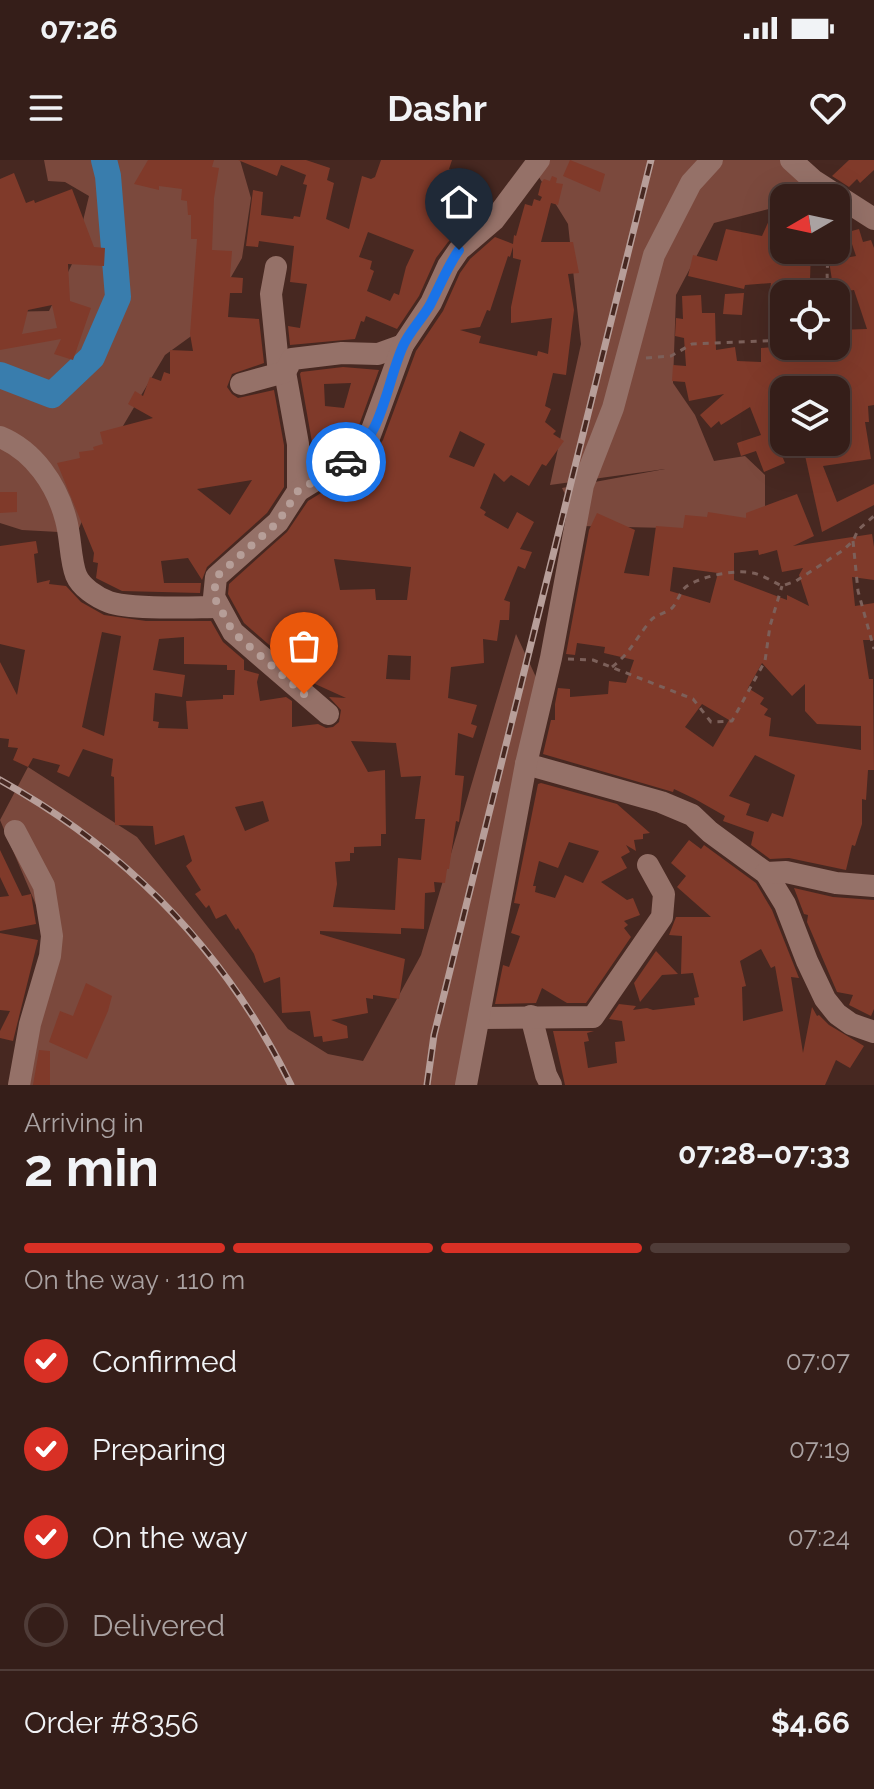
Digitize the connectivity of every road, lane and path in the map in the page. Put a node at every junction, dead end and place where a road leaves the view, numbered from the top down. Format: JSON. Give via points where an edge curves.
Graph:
{"nodes":[{"id":1,"x":539,"y":160,"type":"edge"},
{"id":2,"x":712,"y":160,"type":"edge"},
{"id":3,"x":791,"y":160,"type":"edge"},
{"id":4,"x":874,"y":219,"type":"edge"},
{"id":5,"x":276,"y":267,"type":"dead end"},
{"id":6,"x":770,"y":341,"type":"edge"},
{"id":7,"x":403,"y":345,"type":"junction"},
{"id":8,"x":625,"y":368,"type":"junction"},
{"id":9,"x":282,"y":373,"type":"junction"},
{"id":10,"x":241,"y":384,"type":"dead end"},
{"id":11,"x":0,"y":437,"type":"edge"},
{"id":12,"x":298,"y":491,"type":"junction"},
{"id":13,"x":874,"y":516,"type":"edge"},
{"id":14,"x":853,"y":541,"type":"junction"},
{"id":15,"x":782,"y":586,"type":"junction"},
{"id":16,"x":219,"y":607,"type":"junction"},
{"id":17,"x":874,"y":649,"type":"edge"},
{"id":18,"x":551,"y":658,"type":"junction"},
{"id":19,"x":612,"y":667,"type":"junction"},
{"id":20,"x":328,"y":714,"type":"dead end"},
{"id":21,"x":526,"y":764,"type":"junction"},
{"id":22,"x":15,"y":831,"type":"dead end"},
{"id":23,"x":648,"y":865,"type":"dead end"},
{"id":24,"x":766,"y":873,"type":"junction"},
{"id":25,"x":874,"y":886,"type":"edge"},
{"id":26,"x":531,"y":1016,"type":"junction"},
{"id":27,"x":479,"y":1018,"type":"junction"},
{"id":28,"x":874,"y":1032,"type":"edge"},
{"id":29,"x":19,"y":1085,"type":"edge"},
{"id":30,"x":466,"y":1085,"type":"edge"},
{"id":31,"x":551,"y":1085,"type":"edge"}],
"edges":[{"from":1,"to":7,"type":"street","via":[[494,220],[459,250]]},
{"from":2,"to":8,"type":"street","via":[[691,183],[654,255]]},
{"from":3,"to":4,"type":"street"},
{"from":5,"to":9,"type":"street","via":[[271,294]]},
{"from":6,"to":8,"type":"path","via":[[692,344],[671,356]]},
{"from":7,"to":9,"type":"street","via":[[378,354],[292,359]]},
{"from":7,"to":12,"type":"street","via":[[370,435],[353,457]]},
{"from":8,"to":18,"type":"street","via":[[583,485]]},
{"from":9,"to":10,"type":"street"},
{"from":9,"to":12,"type":"street","via":[[298,444]]},
{"from":11,"to":16,"type":"street","via":[[36,461],[56,492],[76,576],[88,591],[111,603]]},
{"from":12,"to":16,"type":"street","via":[[278,522],[216,577]]},
{"from":13,"to":14,"type":"path"},
{"from":14,"to":15,"type":"path"},
{"from":14,"to":17,"type":"path","via":[[858,591]]},
{"from":15,"to":19,"type":"path","via":[[753,572],[688,585]]},
{"from":15,"to":19,"type":"path","via":[[765,661],[732,721],[711,722],[693,699]]},
{"from":16,"to":20,"type":"street","via":[[233,632]]},
{"from":18,"to":19,"type":"path","via":[[593,660]]},
{"from":18,"to":21,"type":"street"},
{"from":21,"to":24,"type":"street","via":[[682,809]]},
{"from":21,"to":27,"type":"street"},
{"from":22,"to":29,"type":"street","via":[[44,886],[52,936]]},
{"from":23,"to":26,"type":"street","via":[[664,894],[662,917],[598,1012],[589,1018]]},
{"from":24,"to":25,"type":"street"},
{"from":24,"to":28,"type":"street","via":[[785,904],[825,999],[851,1024]]},
{"from":26,"to":27,"type":"street"},
{"from":26,"to":31,"type":"street"},
{"from":27,"to":30,"type":"street"}]}
